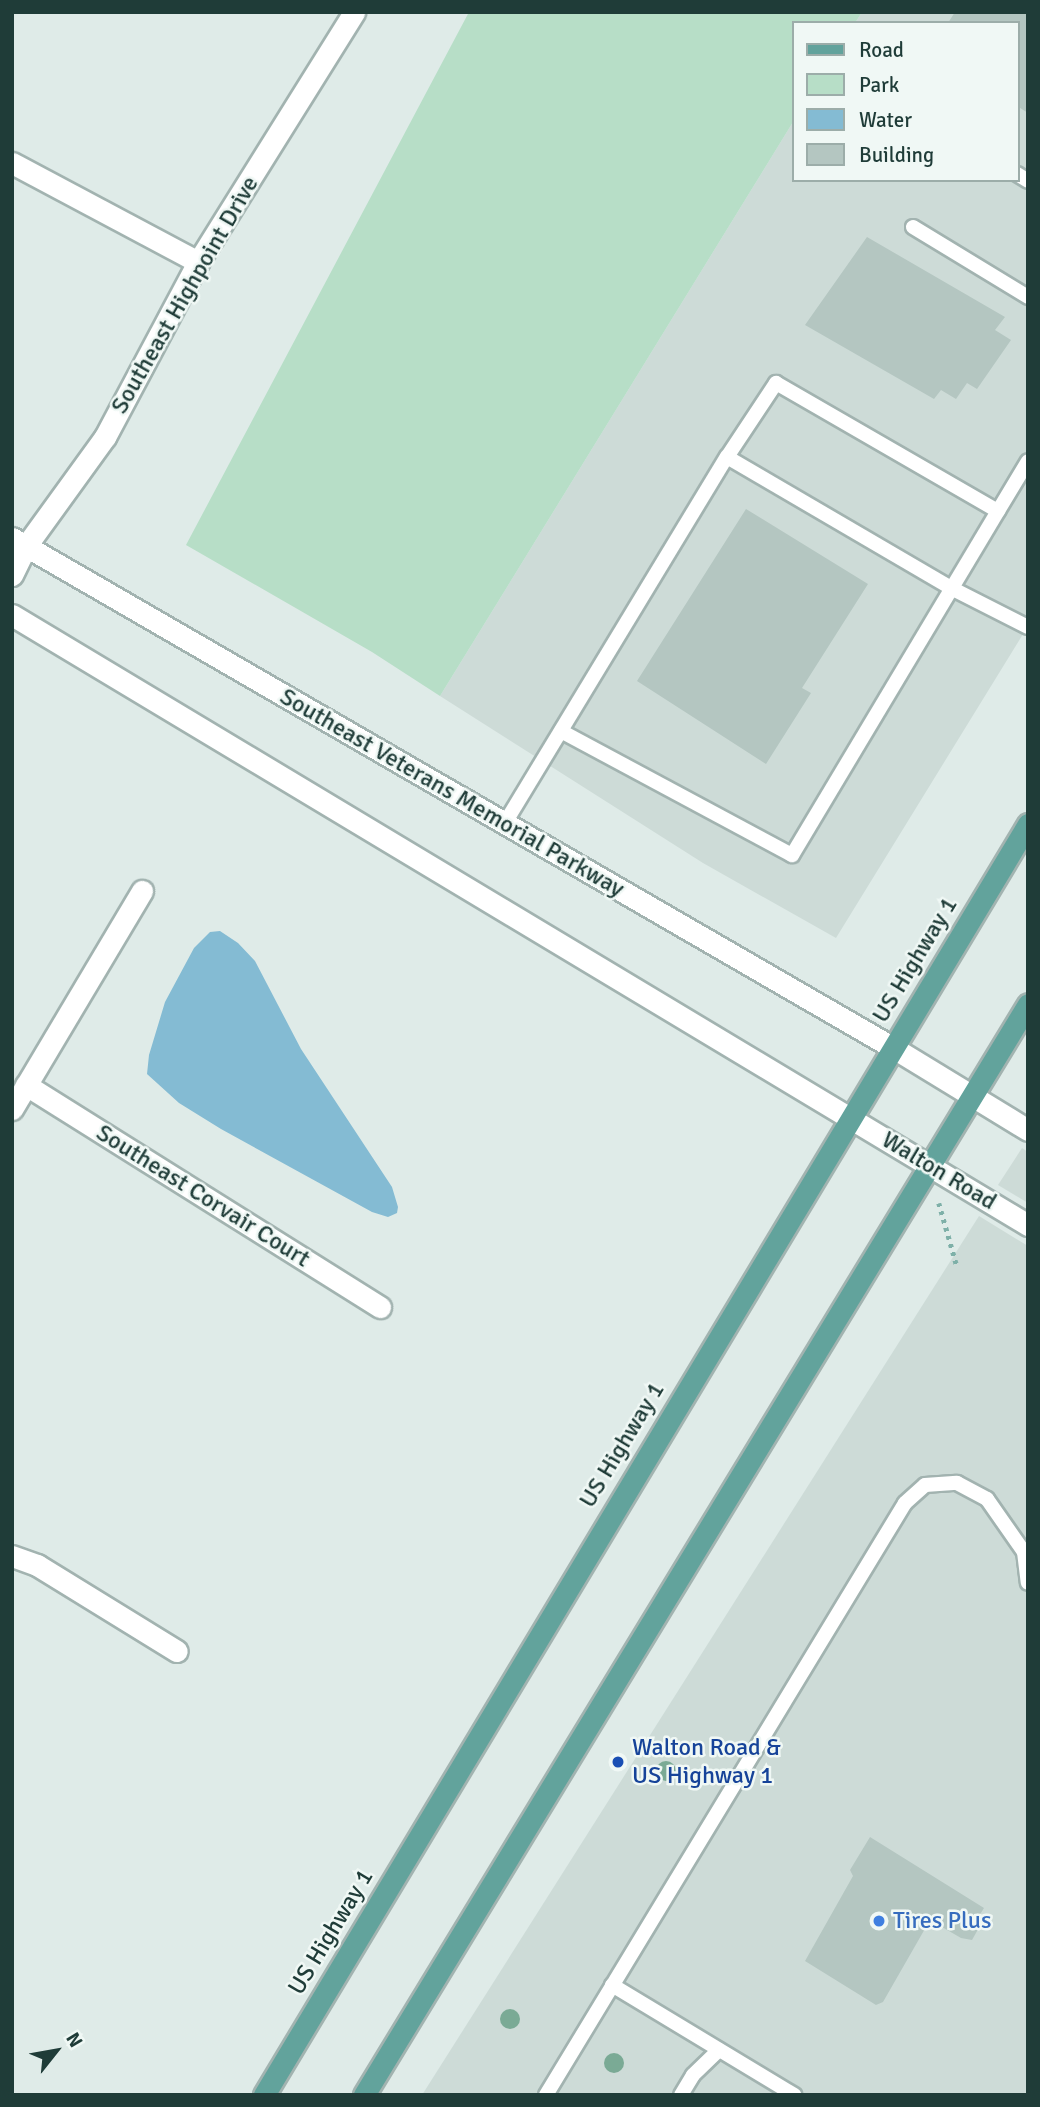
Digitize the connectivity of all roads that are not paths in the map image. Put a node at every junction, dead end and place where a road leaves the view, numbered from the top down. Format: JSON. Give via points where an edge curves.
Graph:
{"nodes":[{"id":1,"x":354,"y":12,"type":"edge"},
{"id":2,"x":12,"y":163,"type":"edge"},
{"id":3,"x":913,"y":227,"type":"dead end"},
{"id":4,"x":198,"y":262,"type":"junction"},
{"id":5,"x":1028,"y":297,"type":"edge"},
{"id":6,"x":727,"y":457,"type":"junction"},
{"id":7,"x":1028,"y":461,"type":"edge"},
{"id":8,"x":998,"y":511,"type":"junction"},
{"id":9,"x":19,"y":542,"type":"edge"},
{"id":10,"x":12,"y":575,"type":"edge"},
{"id":11,"x":953,"y":589,"type":"junction"},
{"id":12,"x":12,"y":615,"type":"edge"},
{"id":13,"x":1028,"y":627,"type":"edge"},
{"id":14,"x":561,"y":731,"type":"junction"},
{"id":15,"x":505,"y":823,"type":"junction"},
{"id":16,"x":1028,"y":824,"type":"edge"},
{"id":17,"x":142,"y":891,"type":"dead end"},
{"id":18,"x":1028,"y":1004,"type":"edge"},
{"id":19,"x":892,"y":1047,"type":"junction"},
{"id":20,"x":26,"y":1086,"type":"junction"},
{"id":21,"x":972,"y":1096,"type":"junction"},
{"id":22,"x":12,"y":1109,"type":"edge"},
{"id":23,"x":849,"y":1118,"type":"junction"},
{"id":24,"x":1028,"y":1130,"type":"edge"},
{"id":25,"x":930,"y":1164,"type":"junction"},
{"id":26,"x":1028,"y":1225,"type":"edge"},
{"id":27,"x":380,"y":1307,"type":"dead end"},
{"id":28,"x":12,"y":1556,"type":"edge"},
{"id":29,"x":1027,"y":1575,"type":"edge"},
{"id":30,"x":177,"y":1651,"type":"dead end"},
{"id":31,"x":612,"y":1985,"type":"junction"},
{"id":32,"x":719,"y":2050,"type":"junction"},
{"id":33,"x":264,"y":2095,"type":"edge"},
{"id":34,"x":363,"y":2095,"type":"edge"},
{"id":35,"x":546,"y":2095,"type":"edge"},
{"id":36,"x":681,"y":2095,"type":"edge"},
{"id":37,"x":794,"y":2095,"type":"edge"}],
"edges":[{"from":1,"to":4,"type":"main road","name":"Southeast Highpoint Drive"},
{"from":2,"to":4,"type":"main road"},
{"from":3,"to":5,"type":"lane"},
{"from":4,"to":9,"type":"main road","name":"Southeast Highpoint Drive","via":[[105,437]]},
{"from":6,"to":8,"type":"lane","via":[[776,383]]},
{"from":6,"to":11,"type":"lane"},
{"from":6,"to":14,"type":"lane"},
{"from":7,"to":8,"type":"lane"},
{"from":8,"to":11,"type":"lane"},
{"from":9,"to":10,"type":"main road","name":"Southeast Highpoint Drive"},
{"from":9,"to":15,"type":"main road","name":"Southeast Veterans Memorial Parkway"},
{"from":11,"to":13,"type":"lane"},
{"from":11,"to":14,"type":"lane","via":[[792,855]]},
{"from":12,"to":23,"type":"main road"},
{"from":14,"to":15,"type":"lane"},
{"from":15,"to":19,"type":"main road","name":"Southeast Veterans Memorial Parkway"},
{"from":16,"to":19,"type":"main road","name":"US Highway 1"},
{"from":17,"to":20,"type":"main road"},
{"from":18,"to":21,"type":"main road"},
{"from":19,"to":21,"type":"main road"},
{"from":19,"to":23,"type":"main road","name":"US Highway 1"},
{"from":20,"to":22,"type":"main road"},
{"from":20,"to":27,"type":"main road","name":"Southeast Corvair Court"},
{"from":21,"to":24,"type":"main road"},
{"from":21,"to":25,"type":"main road"},
{"from":23,"to":25,"type":"main road","name":"Walton Road"},
{"from":23,"to":33,"type":"main road","name":"US Highway 1"},
{"from":25,"to":26,"type":"main road","name":"Walton Road"},
{"from":25,"to":34,"type":"main road"},
{"from":28,"to":30,"type":"main road","via":[[37,1565]]},
{"from":29,"to":31,"type":"lane","via":[[1024,1552],[987,1499],[957,1483],[925,1485],[905,1503]]},
{"from":31,"to":32,"type":"lane"},
{"from":31,"to":35,"type":"lane"},
{"from":32,"to":36,"type":"lane","via":[[693,2075]]},
{"from":32,"to":37,"type":"lane"}]}
